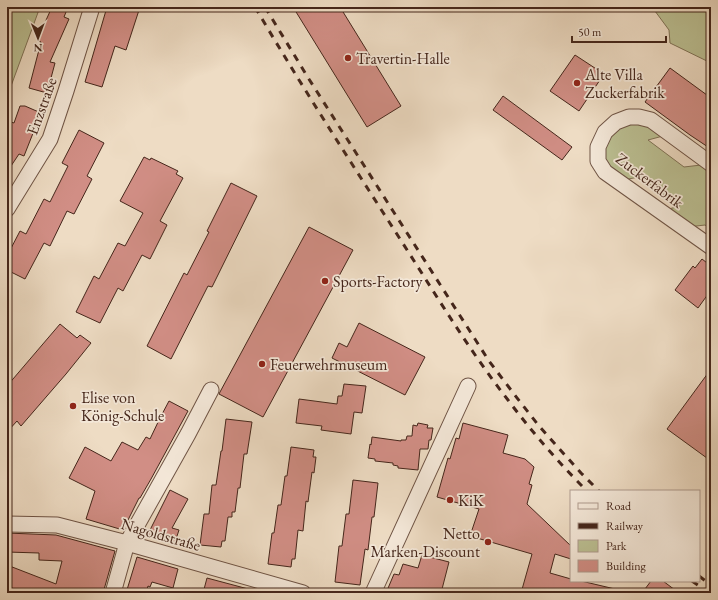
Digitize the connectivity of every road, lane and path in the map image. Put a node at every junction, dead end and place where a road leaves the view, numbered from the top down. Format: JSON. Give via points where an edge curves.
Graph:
{"nodes":[{"id":1,"x":92,"y":7,"type":"edge"},
{"id":2,"x":711,"y":164,"type":"edge"},
{"id":3,"x":7,"y":209,"type":"edge"},
{"id":4,"x":711,"y":247,"type":"edge"},
{"id":5,"x":468,"y":386,"type":"dead end"},
{"id":6,"x":211,"y":390,"type":"dead end"},
{"id":7,"x":7,"y":524,"type":"edge"},
{"id":8,"x":127,"y":543,"type":"junction"},
{"id":9,"x":271,"y":589,"type":"edge"},
{"id":10,"x":113,"y":593,"type":"edge"},
{"id":11,"x":303,"y":593,"type":"edge"},
{"id":12,"x":373,"y":593,"type":"edge"}],
"edges":[{"from":1,"to":3,"type":"street","name":"Enzstraße","via":[[50,139]]},
{"from":2,"to":4,"type":"street","name":"Zuckerfabrik","via":[[651,120],[639,116],[616,122],[605,132],[598,147],[598,161],[605,172]]},
{"from":5,"to":12,"type":"street"},
{"from":6,"to":8,"type":"street"},
{"from":7,"to":8,"type":"street","name":"Nagoldstraße","via":[[57,525]]},
{"from":8,"to":9,"type":"street","name":"Nagoldstraße"},
{"from":8,"to":10,"type":"street"},
{"from":9,"to":11,"type":"street","name":"Nagoldstraße"}]}
